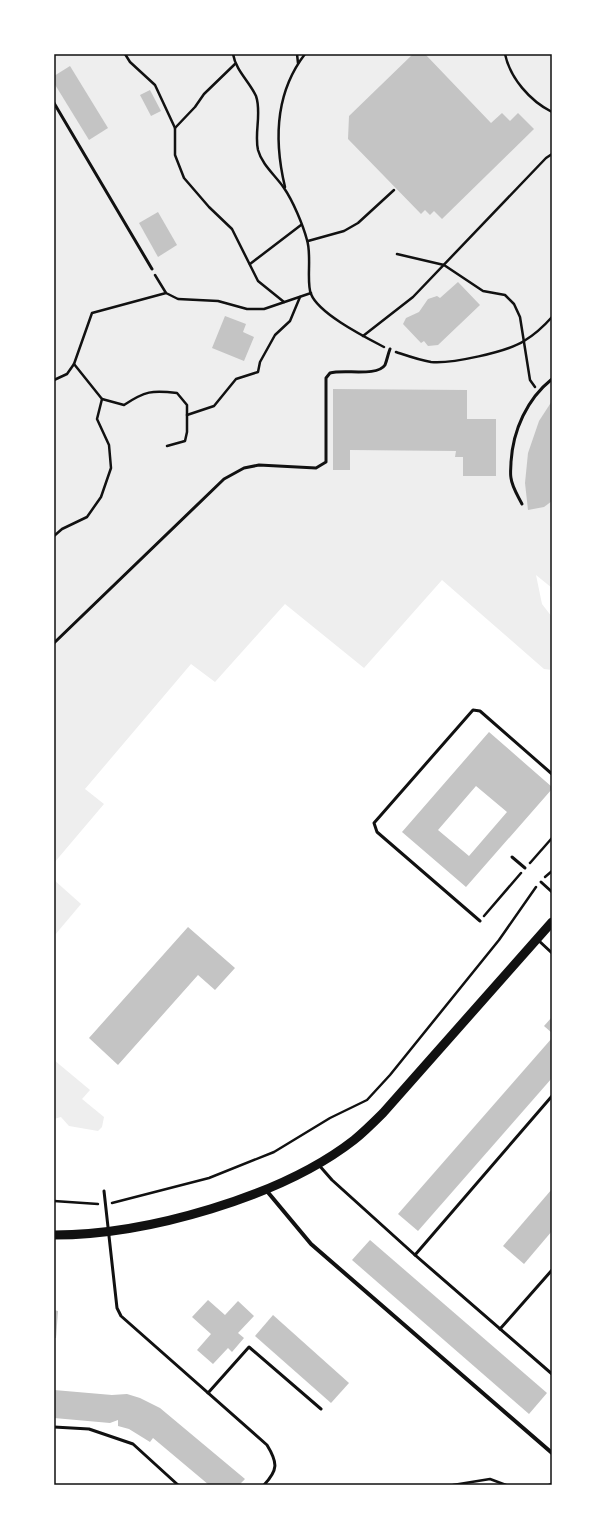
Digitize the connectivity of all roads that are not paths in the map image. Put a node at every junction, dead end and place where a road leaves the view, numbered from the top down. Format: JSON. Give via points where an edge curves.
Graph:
{"nodes":[{"id":1,"x":54,"y":103,"type":"edge"},
{"id":2,"x":152,"y":269,"type":"road end"},
{"id":3,"x":390,"y":349,"type":"road end"},
{"id":4,"x":552,"y":379,"type":"edge"},
{"id":5,"x":522,"y":504,"type":"dead end"},
{"id":6,"x":54,"y":643,"type":"edge"},
{"id":7,"x":552,"y":774,"type":"edge"},
{"id":8,"x":512,"y":857,"type":"dead end"},
{"id":9,"x":525,"y":868,"type":"road end"},
{"id":10,"x":541,"y":882,"type":"road end"},
{"id":11,"x":552,"y":892,"type":"edge"},
{"id":12,"x":480,"y":920,"type":"road end"},
{"id":13,"x":552,"y":922,"type":"edge"},
{"id":14,"x":537,"y":939,"type":"junction"},
{"id":15,"x":552,"y":953,"type":"edge"},
{"id":16,"x":552,"y":1096,"type":"edge"},
{"id":17,"x":318,"y":1164,"type":"junction"},
{"id":18,"x":266,"y":1190,"type":"junction"},
{"id":19,"x":104,"y":1191,"type":"dead end"},
{"id":20,"x":108,"y":1232,"type":"junction"},
{"id":21,"x":54,"y":1235,"type":"edge"},
{"id":22,"x":415,"y":1255,"type":"junction"},
{"id":23,"x":552,"y":1270,"type":"edge"},
{"id":24,"x":500,"y":1329,"type":"junction"},
{"id":25,"x":552,"y":1374,"type":"edge"},
{"id":26,"x":208,"y":1393,"type":"junction"},
{"id":27,"x":321,"y":1409,"type":"dead end"},
{"id":28,"x":54,"y":1427,"type":"edge"},
{"id":29,"x":552,"y":1454,"type":"edge"},
{"id":30,"x":178,"y":1485,"type":"edge"},
{"id":31,"x":264,"y":1485,"type":"edge"}],
"edges":[{"from":1,"to":2,"type":"lane"},
{"from":3,"to":6,"type":"lane","via":[[384,365],[376,372],[337,371],[330,373],[326,378],[326,462],[322,466],[259,466],[244,468],[224,479]]},
{"from":4,"to":5,"type":"lane","via":[[528,405],[517,427],[512,450],[511,478]]},
{"from":7,"to":12,"type":"lane","via":[[480,711],[473,710],[374,823],[377,832]]},
{"from":8,"to":9,"type":"lane"},
{"from":10,"to":11,"type":"lane"},
{"from":13,"to":14,"type":"main road"},
{"from":14,"to":15,"type":"lane"},
{"from":14,"to":17,"type":"main road","via":[[383,1113],[354,1140]]},
{"from":16,"to":22,"type":"lane"},
{"from":17,"to":18,"type":"main road"},
{"from":17,"to":22,"type":"lane","via":[[332,1180]]},
{"from":18,"to":20,"type":"main road","via":[[167,1220]]},
{"from":18,"to":29,"type":"street","via":[[311,1244]]},
{"from":19,"to":20,"type":"lane"},
{"from":20,"to":21,"type":"main road"},
{"from":20,"to":26,"type":"lane","via":[[117,1308],[121,1316]]},
{"from":22,"to":24,"type":"lane"},
{"from":23,"to":24,"type":"lane"},
{"from":24,"to":25,"type":"lane"},
{"from":26,"to":27,"type":"lane","via":[[249,1347]]},
{"from":26,"to":31,"type":"lane","via":[[267,1446],[273,1455],[276,1465],[273,1476]]},
{"from":28,"to":30,"type":"lane","via":[[89,1429],[133,1444]]}]}
